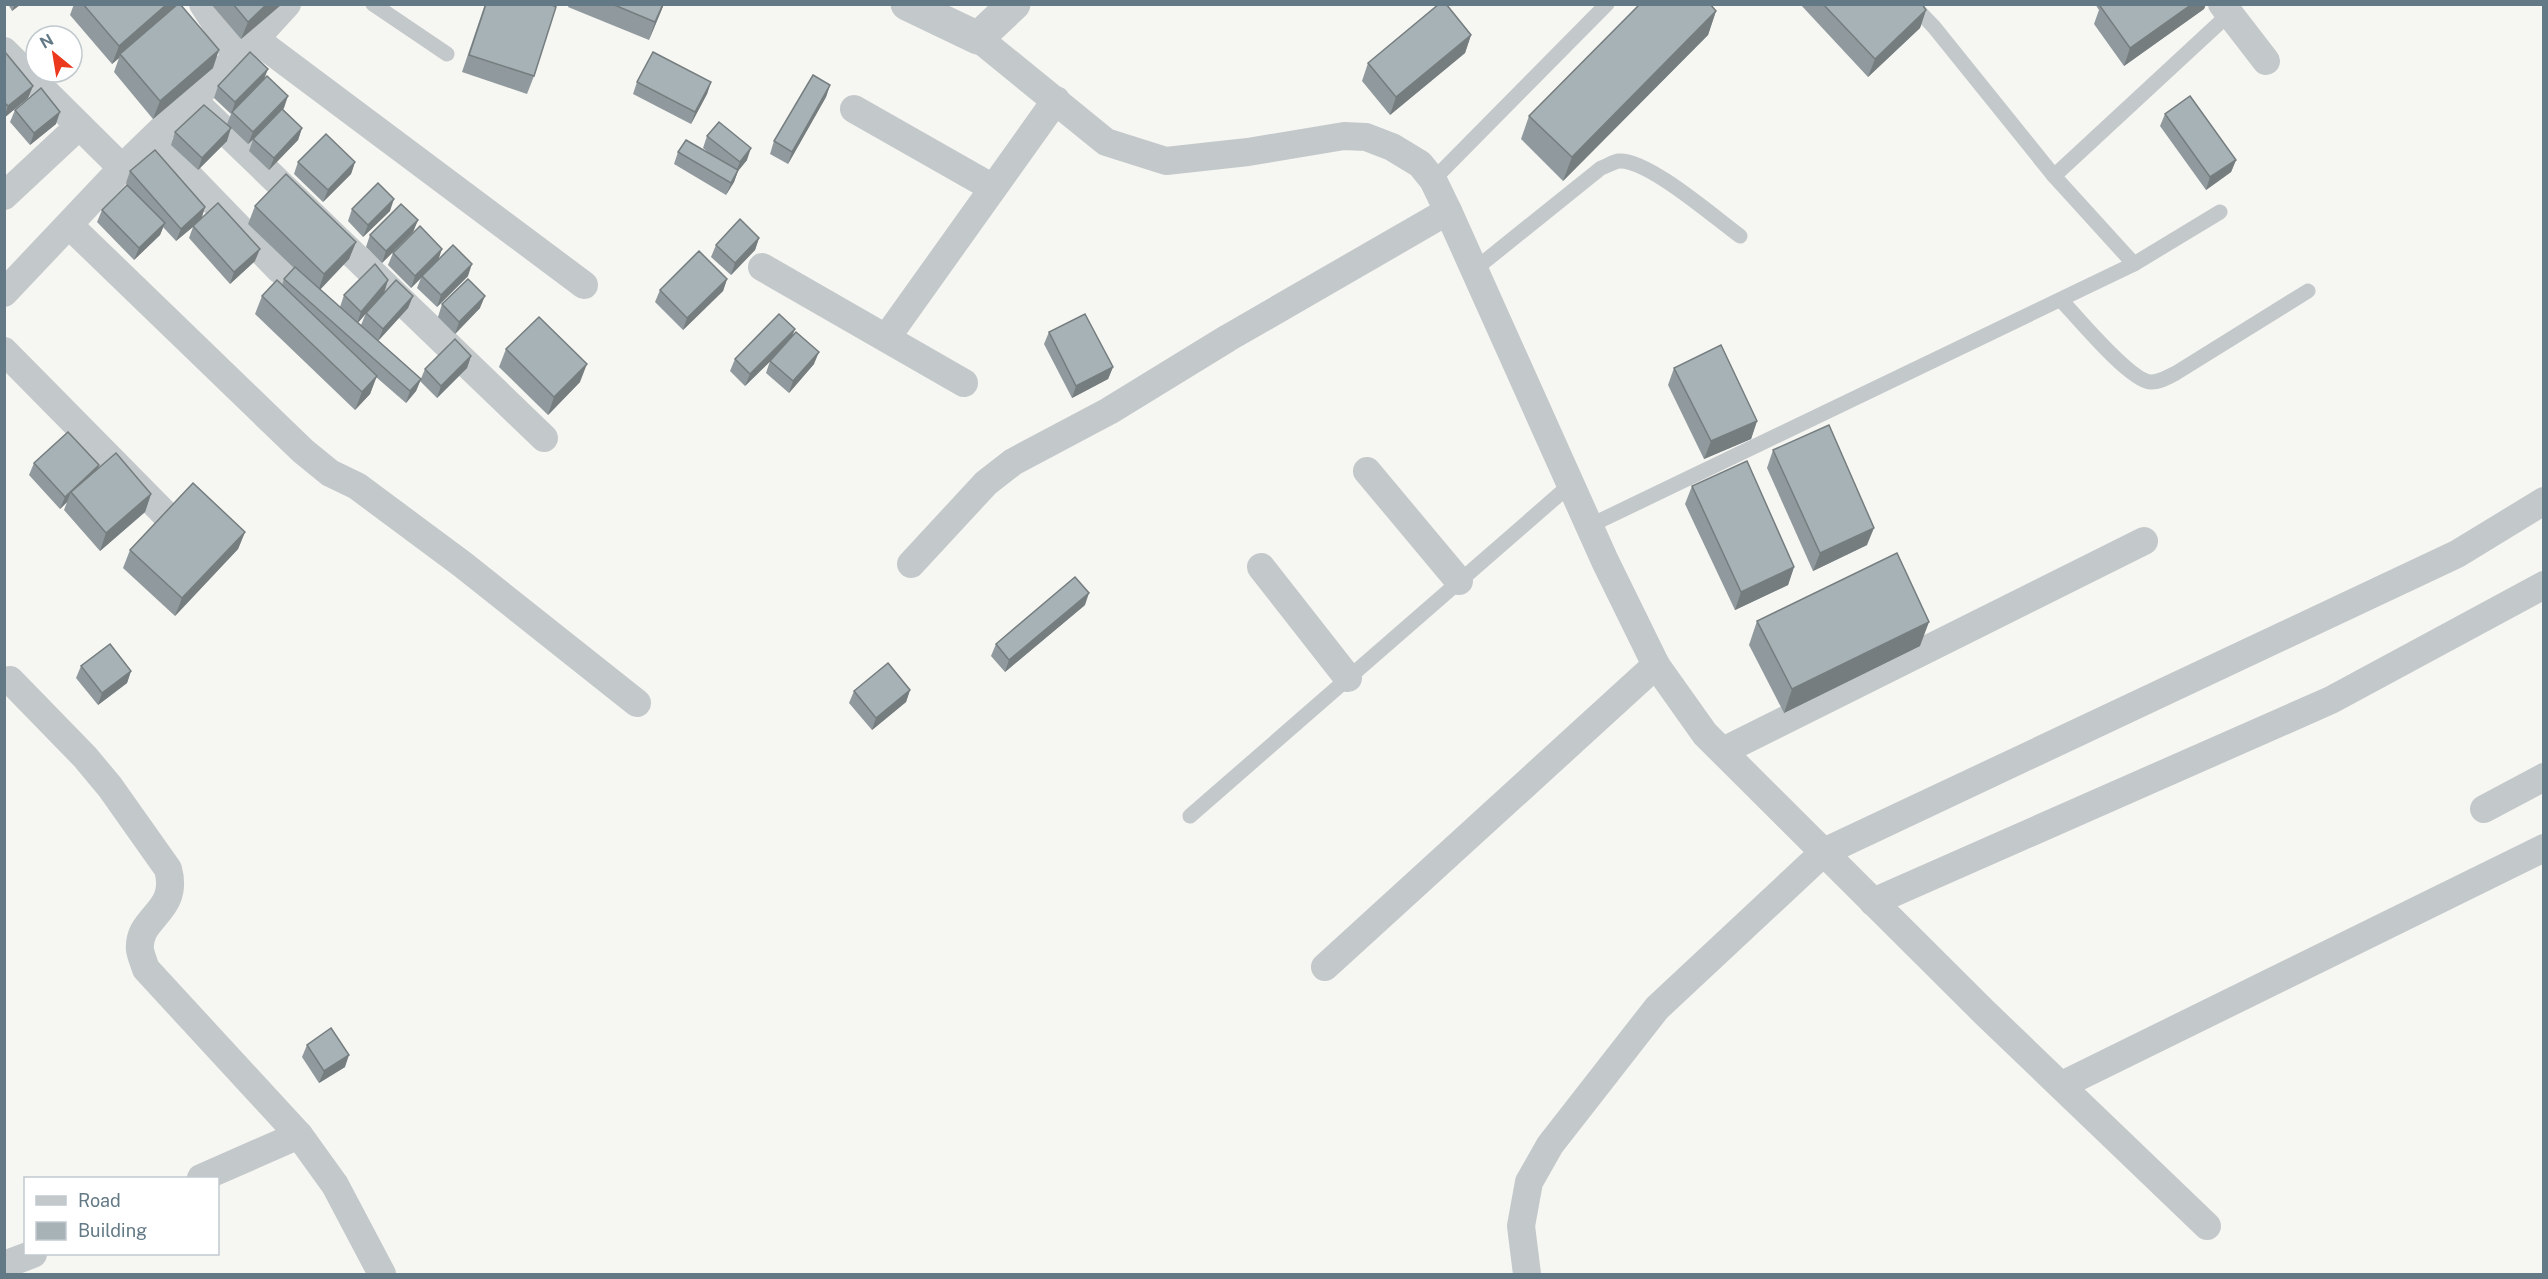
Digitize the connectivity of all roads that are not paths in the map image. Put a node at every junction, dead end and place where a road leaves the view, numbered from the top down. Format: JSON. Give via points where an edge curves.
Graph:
{"nodes":[{"id":1,"x":203,"y":4,"type":"edge"},
{"id":2,"x":287,"y":4,"type":"edge"},
{"id":3,"x":373,"y":4,"type":"edge"},
{"id":4,"x":907,"y":4,"type":"edge"},
{"id":5,"x":1014,"y":4,"type":"edge"},
{"id":6,"x":1608,"y":4,"type":"edge"},
{"id":7,"x":1912,"y":4,"type":"edge"},
{"id":8,"x":2226,"y":9,"type":"edge"},
{"id":9,"x":978,"y":38,"type":"junction"},
{"id":10,"x":246,"y":48,"type":"junction"},
{"id":11,"x":4,"y":51,"type":"edge"},
{"id":12,"x":447,"y":54,"type":"dead end"},
{"id":13,"x":2266,"y":62,"type":"dead end"},
{"id":14,"x":192,"y":100,"type":"junction"},
{"id":15,"x":1056,"y":100,"type":"junction"},
{"id":16,"x":854,"y":109,"type":"dead end"},
{"id":17,"x":79,"y":126,"type":"junction"},
{"id":18,"x":153,"y":139,"type":"junction"},
{"id":19,"x":122,"y":168,"type":"junction"},
{"id":20,"x":2054,"y":176,"type":"junction"},
{"id":21,"x":1433,"y":180,"type":"junction"},
{"id":22,"x":993,"y":188,"type":"junction"},
{"id":23,"x":4,"y":196,"type":"edge"},
{"id":24,"x":1448,"y":211,"type":"junction"},
{"id":25,"x":2220,"y":212,"type":"dead end"},
{"id":26,"x":69,"y":225,"type":"junction"},
{"id":27,"x":1740,"y":236,"type":"dead end"},
{"id":28,"x":2134,"y":264,"type":"junction"},
{"id":29,"x":762,"y":267,"type":"dead end"},
{"id":30,"x":280,"y":270,"type":"dead end"},
{"id":31,"x":1474,"y":270,"type":"junction"},
{"id":32,"x":584,"y":285,"type":"dead end"},
{"id":33,"x":2308,"y":291,"type":"dead end"},
{"id":34,"x":4,"y":293,"type":"edge"},
{"id":35,"x":2061,"y":300,"type":"junction"},
{"id":36,"x":887,"y":337,"type":"junction"},
{"id":37,"x":4,"y":351,"type":"edge"},
{"id":38,"x":964,"y":383,"type":"dead end"},
{"id":39,"x":544,"y":438,"type":"dead end"},
{"id":40,"x":1367,"y":471,"type":"dead end"},
{"id":41,"x":1570,"y":485,"type":"junction"},
{"id":42,"x":2544,"y":501,"type":"edge"},
{"id":43,"x":164,"y":513,"type":"edge"},
{"id":44,"x":1589,"y":526,"type":"junction"},
{"id":45,"x":2144,"y":541,"type":"dead end"},
{"id":46,"x":911,"y":564,"type":"dead end"},
{"id":47,"x":1261,"y":567,"type":"dead end"},
{"id":48,"x":1459,"y":581,"type":"junction"},
{"id":49,"x":2544,"y":585,"type":"edge"},
{"id":50,"x":1656,"y":665,"type":"junction"},
{"id":51,"x":1348,"y":678,"type":"junction"},
{"id":52,"x":10,"y":680,"type":"dead end"},
{"id":53,"x":637,"y":703,"type":"dead end"},
{"id":54,"x":1723,"y":751,"type":"junction"},
{"id":55,"x":2544,"y":777,"type":"edge"},
{"id":56,"x":2484,"y":809,"type":"dead end"},
{"id":57,"x":1190,"y":816,"type":"dead end"},
{"id":58,"x":2544,"y":849,"type":"edge"},
{"id":59,"x":1824,"y":852,"type":"junction"},
{"id":60,"x":1873,"y":902,"type":"junction"},
{"id":61,"x":1325,"y":967,"type":"dead end"},
{"id":62,"x":2062,"y":1085,"type":"junction"},
{"id":63,"x":299,"y":1135,"type":"junction"},
{"id":64,"x":205,"y":1177,"type":"edge"},
{"id":65,"x":2207,"y":1226,"type":"dead end"},
{"id":66,"x":30,"y":1255,"type":"edge"},
{"id":67,"x":4,"y":1265,"type":"edge"},
{"id":68,"x":382,"y":1275,"type":"edge"},
{"id":69,"x":1527,"y":1275,"type":"edge"}],
"edges":[{"from":1,"to":10,"type":"street"},
{"from":2,"to":10,"type":"street"},
{"from":3,"to":12,"type":"lane"},
{"from":4,"to":9,"type":"street"},
{"from":5,"to":9,"type":"street"},
{"from":6,"to":21,"type":"lane"},
{"from":7,"to":20,"type":"lane"},
{"from":8,"to":13,"type":"street"},
{"from":8,"to":20,"type":"lane"},
{"from":9,"to":15,"type":"street"},
{"from":10,"to":14,"type":"street"},
{"from":10,"to":32,"type":"street"},
{"from":11,"to":17,"type":"street"},
{"from":14,"to":18,"type":"street"},
{"from":14,"to":39,"type":"street"},
{"from":15,"to":21,"type":"street","via":[[1106,142],[1166,161],[1344,136],[1366,137],[1420,164]]},
{"from":15,"to":22,"type":"street"},
{"from":16,"to":22,"type":"street"},
{"from":17,"to":19,"type":"street"},
{"from":17,"to":23,"type":"street"},
{"from":18,"to":19,"type":"street"},
{"from":18,"to":30,"type":"street"},
{"from":19,"to":26,"type":"street"},
{"from":20,"to":28,"type":"lane"},
{"from":21,"to":24,"type":"street"},
{"from":22,"to":36,"type":"street"},
{"from":24,"to":31,"type":"street"},
{"from":24,"to":46,"type":"street","via":[[1109,411],[1013,462],[986,483]]},
{"from":25,"to":28,"type":"lane"},
{"from":26,"to":34,"type":"street"},
{"from":26,"to":53,"type":"street","via":[[303,451],[462,564]]},
{"from":27,"to":31,"type":"lane","via":[[1654,173],[1618,161],[1602,168]]},
{"from":28,"to":35,"type":"lane"},
{"from":29,"to":36,"type":"street"},
{"from":31,"to":41,"type":"street"},
{"from":33,"to":35,"type":"lane","via":[[2176,373],[2149,382],[2126,369]]},
{"from":35,"to":44,"type":"lane"},
{"from":36,"to":38,"type":"street"},
{"from":37,"to":43,"type":"street"},
{"from":40,"to":48,"type":"street"},
{"from":41,"to":44,"type":"street"},
{"from":41,"to":48,"type":"lane"},
{"from":42,"to":59,"type":"street","via":[[2457,554]]},
{"from":44,"to":50,"type":"street"},
{"from":45,"to":54,"type":"street"},
{"from":47,"to":51,"type":"street"},
{"from":48,"to":51,"type":"lane"},
{"from":49,"to":60,"type":"street","via":[[2331,700]]},
{"from":50,"to":54,"type":"street","via":[[1705,734]]},
{"from":50,"to":61,"type":"street"},
{"from":51,"to":57,"type":"lane"},
{"from":52,"to":63,"type":"street","via":[[85,757],[168,869],[172,884],[169,900],[145,929],[140,949],[146,969]]},
{"from":54,"to":59,"type":"street"},
{"from":55,"to":56,"type":"street"},
{"from":58,"to":62,"type":"street"},
{"from":59,"to":60,"type":"street"},
{"from":59,"to":69,"type":"street","via":[[1657,1008],[1550,1145],[1529,1182],[1521,1226]]},
{"from":60,"to":62,"type":"street"},
{"from":62,"to":65,"type":"street"},
{"from":63,"to":64,"type":"street"},
{"from":63,"to":68,"type":"street","via":[[335,1185]]},
{"from":66,"to":67,"type":"street"}]}
